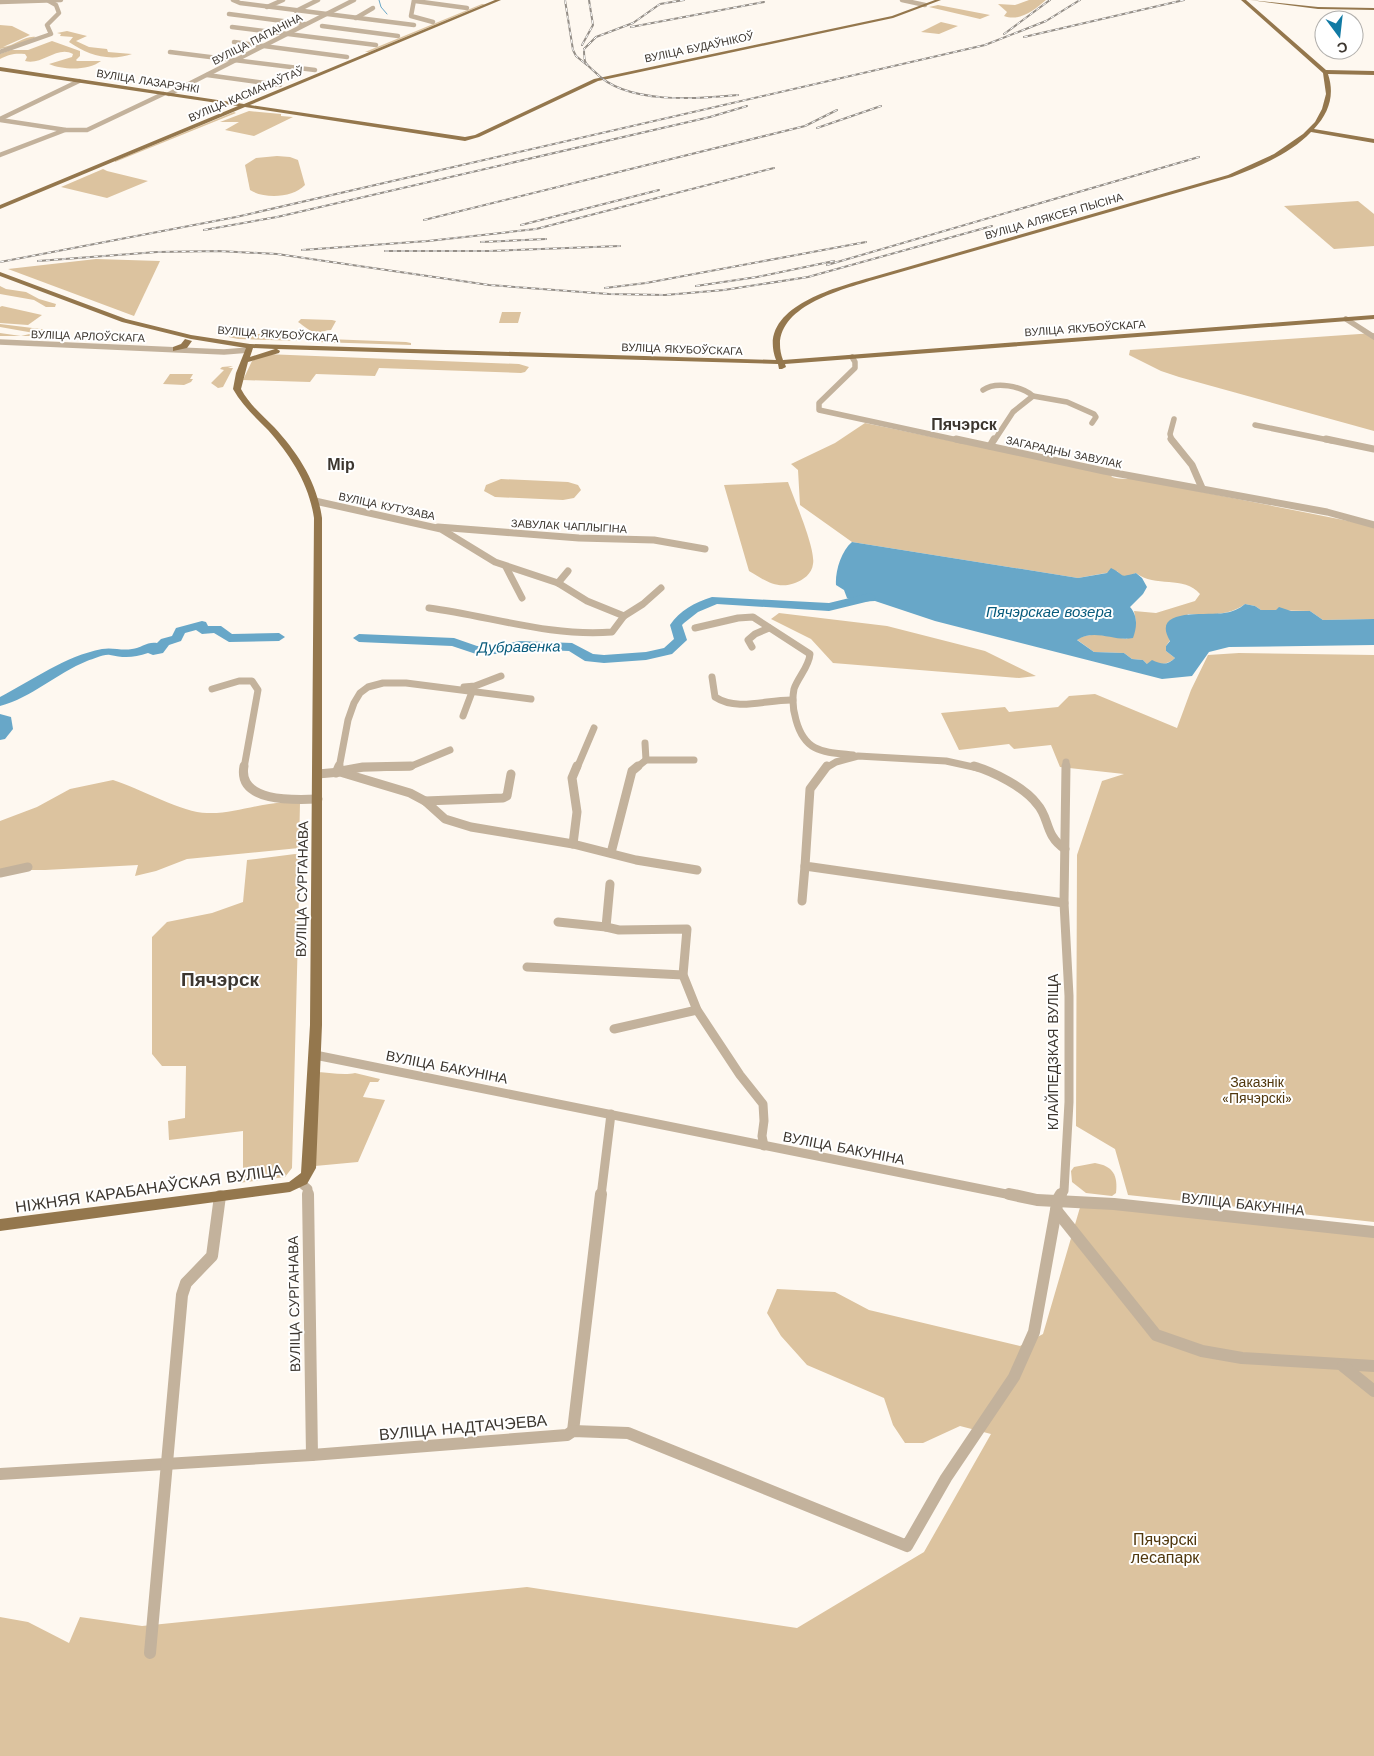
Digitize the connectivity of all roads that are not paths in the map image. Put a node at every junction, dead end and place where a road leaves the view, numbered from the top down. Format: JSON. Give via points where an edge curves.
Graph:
{"nodes":[{"id":1,"x":61,"y":0,"type":"edge"},
{"id":2,"x":233,"y":0,"type":"edge"},
{"id":3,"x":283,"y":0,"type":"edge"},
{"id":4,"x":318,"y":0,"type":"edge"},
{"id":5,"x":354,"y":0,"type":"edge"},
{"id":6,"x":414,"y":0,"type":"edge"},
{"id":7,"x":499,"y":0,"type":"edge"},
{"id":8,"x":902,"y":0,"type":"edge"},
{"id":9,"x":939,"y":0,"type":"edge"},
{"id":10,"x":1253,"y":0,"type":"edge"},
{"id":11,"x":1267,"y":0,"type":"edge"},
{"id":12,"x":487,"y":1,"type":"edge"},
{"id":13,"x":1243,"y":1,"type":"edge"},
{"id":14,"x":0,"y":2,"type":"edge"},
{"id":15,"x":49,"y":2,"type":"junction"},
{"id":16,"x":925,"y":5,"type":"junction"},
{"id":17,"x":268,"y":7,"type":"junction"},
{"id":18,"x":374,"y":8,"type":"dead end"},
{"id":19,"x":468,"y":8,"type":"junction"},
{"id":20,"x":1374,"y":8,"type":"edge"},
{"id":21,"x":296,"y":11,"type":"junction"},
{"id":22,"x":229,"y":14,"type":"dead end"},
{"id":23,"x":324,"y":15,"type":"junction"},
{"id":24,"x":341,"y":17,"type":"junction"},
{"id":25,"x":356,"y":18,"type":"junction"},
{"id":26,"x":426,"y":20,"type":"junction"},
{"id":27,"x":433,"y":22,"type":"junction"},
{"id":28,"x":306,"y":24,"type":"junction"},
{"id":29,"x":322,"y":26,"type":"junction"},
{"id":30,"x":414,"y":26,"type":"junction"},
{"id":31,"x":232,"y":27,"type":"dead end"},
{"id":32,"x":314,"y":29,"type":"dead end"},
{"id":33,"x":406,"y":29,"type":"dead end"},
{"id":34,"x":307,"y":32,"type":"dead end"},
{"id":35,"x":286,"y":34,"type":"junction"},
{"id":36,"x":398,"y":34,"type":"junction"},
{"id":37,"x":300,"y":36,"type":"junction"},
{"id":38,"x":234,"y":42,"type":"dead end"},
{"id":39,"x":376,"y":45,"type":"junction"},
{"id":40,"x":263,"y":46,"type":"junction"},
{"id":41,"x":362,"y":51,"type":"junction"},
{"id":42,"x":0,"y":52,"type":"edge"},
{"id":43,"x":170,"y":52,"type":"dead end"},
{"id":44,"x":370,"y":53,"type":"junction"},
{"id":45,"x":348,"y":57,"type":"junction"},
{"id":46,"x":358,"y":58,"type":"junction"},
{"id":47,"x":235,"y":60,"type":"junction"},
{"id":48,"x":0,"y":69,"type":"edge"},
{"id":49,"x":316,"y":70,"type":"junction"},
{"id":50,"x":1325,"y":72,"type":"junction"},
{"id":51,"x":1374,"y":73,"type":"edge"},
{"id":52,"x":206,"y":74,"type":"junction"},
{"id":53,"x":79,"y":81,"type":"junction"},
{"id":54,"x":280,"y":85,"type":"junction"},
{"id":55,"x":166,"y":94,"type":"junction"},
{"id":56,"x":234,"y":105,"type":"junction"},
{"id":57,"x":244,"y":106,"type":"junction"},
{"id":58,"x":0,"y":119,"type":"edge"},
{"id":59,"x":66,"y":130,"type":"junction"},
{"id":60,"x":1311,"y":130,"type":"junction"},
{"id":61,"x":471,"y":138,"type":"joint"},
{"id":62,"x":1374,"y":141,"type":"edge"},
{"id":63,"x":0,"y":156,"type":"edge"},
{"id":64,"x":0,"y":201,"type":"edge"},
{"id":65,"x":0,"y":207,"type":"edge"},
{"id":66,"x":2,"y":277,"type":"edge"},
{"id":67,"x":1374,"y":317,"type":"edge"},
{"id":68,"x":1349,"y":322,"type":"junction"},
{"id":69,"x":1374,"y":322,"type":"edge"},
{"id":70,"x":1374,"y":337,"type":"edge"},
{"id":71,"x":189,"y":339,"type":"junction"},
{"id":72,"x":0,"y":342,"type":"edge"},
{"id":73,"x":229,"y":348,"type":"junction"},
{"id":74,"x":176,"y":349,"type":"junction"},
{"id":75,"x":237,"y":351,"type":"junction"},
{"id":76,"x":248,"y":352,"type":"junction"},
{"id":77,"x":854,"y":360,"type":"junction"},
{"id":78,"x":782,"y":364,"type":"junction"},
{"id":79,"x":983,"y":390,"type":"dead end"},
{"id":80,"x":1033,"y":396,"type":"junction"},
{"id":81,"x":1174,"y":419,"type":"dead end"},
{"id":82,"x":1092,"y":423,"type":"dead end"},
{"id":83,"x":1255,"y":425,"type":"dead end"},
{"id":84,"x":990,"y":446,"type":"junction"},
{"id":85,"x":1374,"y":449,"type":"edge"},
{"id":86,"x":1202,"y":488,"type":"junction"},
{"id":87,"x":315,"y":501,"type":"junction"},
{"id":88,"x":1374,"y":524,"type":"edge"},
{"id":89,"x":431,"y":526,"type":"junction"},
{"id":90,"x":705,"y":549,"type":"dead end"},
{"id":91,"x":506,"y":567,"type":"junction"},
{"id":92,"x":568,"y":571,"type":"dead end"},
{"id":93,"x":558,"y":583,"type":"junction"},
{"id":94,"x":661,"y":588,"type":"dead end"},
{"id":95,"x":522,"y":598,"type":"dead end"},
{"id":96,"x":428,"y":608,"type":"dead end"},
{"id":97,"x":624,"y":616,"type":"junction"},
{"id":98,"x":695,"y":628,"type":"dead end"},
{"id":99,"x":769,"y":628,"type":"junction"},
{"id":100,"x":752,"y":647,"type":"dead end"},
{"id":101,"x":501,"y":676,"type":"dead end"},
{"id":102,"x":712,"y":677,"type":"dead end"},
{"id":103,"x":429,"y":686,"type":"junction"},
{"id":104,"x":212,"y":689,"type":"dead end"},
{"id":105,"x":472,"y":692,"type":"junction"},
{"id":106,"x":531,"y":699,"type":"dead end"},
{"id":107,"x":793,"y":700,"type":"junction"},
{"id":108,"x":463,"y":716,"type":"dead end"},
{"id":109,"x":594,"y":728,"type":"dead end"},
{"id":110,"x":646,"y":743,"type":"dead end"},
{"id":111,"x":450,"y":750,"type":"dead end"},
{"id":112,"x":822,"y":751,"type":"junction"},
{"id":113,"x":858,"y":756,"type":"junction"},
{"id":114,"x":646,"y":760,"type":"junction"},
{"id":115,"x":694,"y":760,"type":"dead end"},
{"id":116,"x":1066,"y":762,"type":"dead end"},
{"id":117,"x":826,"y":767,"type":"junction"},
{"id":118,"x":336,"y":772,"type":"junction"},
{"id":119,"x":318,"y":774,"type":"junction"},
{"id":120,"x":511,"y":774,"type":"dead end"},
{"id":121,"x":318,"y":799,"type":"junction"},
{"id":122,"x":424,"y":801,"type":"junction"},
{"id":123,"x":573,"y":844,"type":"junction"},
{"id":124,"x":1065,"y":849,"type":"junction"},
{"id":125,"x":610,"y":853,"type":"junction"},
{"id":126,"x":805,"y":866,"type":"junction"},
{"id":127,"x":28,"y":867,"type":"dead end"},
{"id":128,"x":697,"y":870,"type":"dead end"},
{"id":129,"x":0,"y":873,"type":"edge"},
{"id":130,"x":610,"y":884,"type":"dead end"},
{"id":131,"x":802,"y":901,"type":"dead end"},
{"id":132,"x":1064,"y":902,"type":"junction"},
{"id":133,"x":558,"y":922,"type":"dead end"},
{"id":134,"x":606,"y":927,"type":"junction"},
{"id":135,"x":527,"y":967,"type":"dead end"},
{"id":136,"x":683,"y":975,"type":"junction"},
{"id":137,"x":697,"y":1010,"type":"junction"},
{"id":138,"x":614,"y":1029,"type":"dead end"},
{"id":139,"x":314,"y":1055,"type":"junction"},
{"id":140,"x":611,"y":1114,"type":"junction"},
{"id":141,"x":764,"y":1146,"type":"junction"},
{"id":142,"x":301,"y":1183,"type":"junction"},
{"id":143,"x":220,"y":1196,"type":"junction"},
{"id":144,"x":1057,"y":1204,"type":"junction"},
{"id":145,"x":0,"y":1226,"type":"edge"},
{"id":146,"x":1374,"y":1232,"type":"edge"},
{"id":147,"x":1343,"y":1366,"type":"junction"},
{"id":148,"x":1374,"y":1366,"type":"edge"},
{"id":149,"x":1374,"y":1392,"type":"edge"},
{"id":150,"x":573,"y":1431,"type":"junction"},
{"id":151,"x":312,"y":1456,"type":"junction"},
{"id":152,"x":168,"y":1464,"type":"junction"},
{"id":153,"x":0,"y":1474,"type":"edge"},
{"id":154,"x":907,"y":1546,"type":"joint"},
{"id":155,"x":150,"y":1653,"type":"dead end"}],
"edges":[{"from":1,"to":15,"type":"street"},
{"from":2,"to":17,"type":"street"},
{"from":3,"to":17,"type":"street"},
{"from":4,"to":21,"type":"street"},
{"from":5,"to":23,"type":"street","name":"ВУЛІЦА ПАПАНІНА"},
{"from":6,"to":19,"type":"street"},
{"from":6,"to":26,"type":"street","via":[[411,16]]},
{"from":7,"to":12,"type":"main road","name":"ВУЛІЦА КАСМАНАЎТАЎ"},
{"from":8,"to":16,"type":"street"},
{"from":9,"to":16,"type":"main road","name":"ВУЛІЦА БУДАЎНІКОЎ"},
{"from":10,"to":13,"type":"main road"},
{"from":10,"to":20,"type":"main road","via":[[1318,8]]},
{"from":11,"to":20,"type":"main road"},
{"from":12,"to":19,"type":"main road","name":"ВУЛІЦА КАСМАНАЎТАЎ"},
{"from":12,"to":44,"type":"main road","name":"ВУЛІЦА КАСМАНАЎТАЎ"},
{"from":13,"to":50,"type":"main road"},
{"from":14,"to":15,"type":"street"},
{"from":15,"to":42,"type":"street","via":[[56,5],[59,12],[47,25],[51,34]]},
{"from":16,"to":61,"type":"main road","name":"ВУЛІЦА БУДАЎНІКОЎ","via":[[891,17],[590,81]]},
{"from":17,"to":21,"type":"street"},
{"from":18,"to":25,"type":"street"},
{"from":19,"to":27,"type":"main road","name":"ВУЛІЦА КАСМАНАЎТАЎ"},
{"from":21,"to":23,"type":"street"},
{"from":22,"to":28,"type":"street"},
{"from":23,"to":24,"type":"street"},
{"from":23,"to":28,"type":"street","name":"ВУЛІЦА ПАПАНІНА"},
{"from":24,"to":25,"type":"street"},
{"from":24,"to":29,"type":"street"},
{"from":25,"to":30,"type":"street"},
{"from":26,"to":27,"type":"street"},
{"from":26,"to":30,"type":"street"},
{"from":27,"to":36,"type":"main road","name":"ВУЛІЦА КАСМАНАЎТАЎ"},
{"from":28,"to":35,"type":"street","name":"ВУЛІЦА ПАПАНІНА"},
{"from":29,"to":32,"type":"street"},
{"from":29,"to":36,"type":"street"},
{"from":30,"to":33,"type":"street"},
{"from":31,"to":35,"type":"street"},
{"from":34,"to":37,"type":"street"},
{"from":35,"to":37,"type":"street"},
{"from":35,"to":40,"type":"street","name":"ВУЛІЦА ПАПАНІНА"},
{"from":36,"to":39,"type":"main road","name":"ВУЛІЦА КАСМАНАЎТАЎ"},
{"from":37,"to":39,"type":"street"},
{"from":38,"to":40,"type":"street"},
{"from":39,"to":41,"type":"main road","name":"ВУЛІЦА КАСМАНАЎТАЎ"},
{"from":40,"to":45,"type":"street"},
{"from":40,"to":47,"type":"street","name":"ВУЛІЦА ПАПАНІНА"},
{"from":41,"to":44,"type":"main road"},
{"from":41,"to":45,"type":"main road","name":"ВУЛІЦА КАСМАНАЎТАЎ"},
{"from":43,"to":47,"type":"street"},
{"from":44,"to":46,"type":"main road","name":"ВУЛІЦА КАСМАНАЎТАЎ"},
{"from":45,"to":46,"type":"main road"},
{"from":45,"to":49,"type":"main road","name":"ВУЛІЦА КАСМАНАЎТАЎ"},
{"from":46,"to":57,"type":"main road","name":"ВУЛІЦА КАСМАНАЎТАЎ"},
{"from":47,"to":49,"type":"street"},
{"from":47,"to":52,"type":"street","name":"ВУЛІЦА ПАПАНІНА"},
{"from":48,"to":53,"type":"main road","name":"ВУЛІЦА ЛАЗАРЭНКІ"},
{"from":49,"to":54,"type":"main road","name":"ВУЛІЦА КАСМАНАЎТАЎ"},
{"from":50,"to":51,"type":"main road"},
{"from":50,"to":60,"type":"main road","name":"ВУЛІЦА АЛЯКСЕЯ ПЫСІНА","via":[[1328,103]]},
{"from":52,"to":54,"type":"street"},
{"from":52,"to":55,"type":"street","name":"ВУЛІЦА ПАПАНІНА"},
{"from":53,"to":55,"type":"main road","name":"ВУЛІЦА ЛАЗАРЭНКІ"},
{"from":53,"to":58,"type":"street"},
{"from":54,"to":56,"type":"main road","name":"ВУЛІЦА КАСМАНАЎТАЎ"},
{"from":55,"to":56,"type":"main road","name":"ВУЛІЦА ЛАЗАРЭНКІ"},
{"from":55,"to":59,"type":"street","name":"ВУЛІЦА ПАПАНІНА","via":[[91,130]]},
{"from":56,"to":57,"type":"main road","name":"ВУЛІЦА ЛАЗАРЭНКІ"},
{"from":56,"to":64,"type":"main road","name":"ВУЛІЦА КАСМАНАЎТАЎ"},
{"from":57,"to":61,"type":"main road","name":"ВУЛІЦА ЛАЗАРЭНКІ"},
{"from":57,"to":65,"type":"main road","name":"ВУЛІЦА КАСМАНАЎТАЎ"},
{"from":58,"to":59,"type":"street"},
{"from":59,"to":63,"type":"street"},
{"from":60,"to":62,"type":"main road"},
{"from":60,"to":78,"type":"main road","name":"ВУЛІЦА АЛЯКСЕЯ ПЫСІНА","via":[[1264,162],[1223,179],[871,279],[815,298],[802,305],[782,325],[777,349]]},
{"from":66,"to":71,"type":"main road","name":"ВУЛІЦА ЯКУБОЎСКАГА","via":[[120,324]]},
{"from":67,"to":68,"type":"main road","name":"ВУЛІЦА ЯКУБОЎСКАГА"},
{"from":68,"to":69,"type":"main road","name":"ВУЛІЦА ЯКУБОЎСКАГА"},
{"from":68,"to":70,"type":"street"},
{"from":68,"to":77,"type":"main road","name":"ВУЛІЦА ЯКУБОЎСКАГА"},
{"from":71,"to":73,"type":"main road","name":"ВУЛІЦА ЯКУБОЎСКАГА"},
{"from":71,"to":74,"type":"main road"},
{"from":71,"to":76,"type":"main road","name":"ВУЛІЦА ЯКУБОЎСКАГА"},
{"from":72,"to":74,"type":"street","name":"ВУЛІЦА АРЛОЎСКАГА"},
{"from":73,"to":75,"type":"main road"},
{"from":73,"to":76,"type":"main road","name":"ВУЛІЦА ЯКУБОЎСКАГА"},
{"from":74,"to":75,"type":"street","name":"ВУЛІЦА АРЛОЎСКАГА"},
{"from":75,"to":76,"type":"main road"},
{"from":76,"to":78,"type":"main road","name":"ВУЛІЦА ЯКУБОЎСКАГА"},
{"from":76,"to":78,"type":"main road","name":"ВУЛІЦА ЯКУБОЎСКАГА","via":[[745,368]]},
{"from":76,"to":87,"type":"main road","name":"ВУЛІЦА СУРГАНАВА","via":[[237,389],[248,406],[292,454]]},
{"from":77,"to":78,"type":"main road","name":"ВУЛІЦА ЯКУБОЎСКАГА"},
{"from":77,"to":84,"type":"street","name":"ЗАГАРАДНЫ ЗАВУЛАК","via":[[855,368],[819,402],[819,410]]},
{"from":79,"to":80,"type":"street","via":[[991,386],[1021,389]]},
{"from":80,"to":82,"type":"street","via":[[1068,402],[1094,414],[1096,417]]},
{"from":80,"to":84,"type":"street","via":[[1012,411]]},
{"from":81,"to":86,"type":"street","via":[[1171,441],[1192,464]]},
{"from":83,"to":85,"type":"street"},
{"from":84,"to":86,"type":"street","name":"ЗАГАРАДНЫ ЗАВУЛАК"},
{"from":86,"to":88,"type":"street","name":"ЗАГАРАДНЫ ЗАВУЛАК"},
{"from":87,"to":89,"type":"street","name":"ВУЛІЦА КУТУЗАВА"},
{"from":87,"to":119,"type":"main road","name":"ВУЛІЦА СУРГАНАВА","via":[[318,518]]},
{"from":89,"to":90,"type":"street","name":"ЗАВУЛАК ЧАПЛЫГІНА","via":[[579,538],[654,540]]},
{"from":89,"to":91,"type":"street","name":"ВУЛІЦА КУТУЗАВА"},
{"from":91,"to":93,"type":"street","name":"ВУЛІЦА КУТУЗАВА"},
{"from":91,"to":95,"type":"street"},
{"from":92,"to":93,"type":"street"},
{"from":93,"to":97,"type":"street","name":"ВУЛІЦА КУТУЗАВА"},
{"from":94,"to":97,"type":"street"},
{"from":96,"to":97,"type":"street","via":[[536,628],[589,634],[612,632]]},
{"from":98,"to":99,"type":"street","via":[[746,617],[753,617]]},
{"from":99,"to":100,"type":"street","via":[[748,640]]},
{"from":99,"to":107,"type":"street","via":[[810,654]]},
{"from":101,"to":103,"type":"street","via":[[474,686]]},
{"from":102,"to":107,"type":"street","via":[[716,697],[730,705]]},
{"from":103,"to":105,"type":"street"},
{"from":103,"to":118,"type":"street","via":[[383,683],[360,693],[348,720]]},
{"from":104,"to":121,"type":"street","via":[[239,681],[252,681],[258,690],[243,772],[247,786],[268,796]]},
{"from":105,"to":106,"type":"street"},
{"from":105,"to":108,"type":"street"},
{"from":107,"to":112,"type":"street","via":[[802,741]]},
{"from":109,"to":123,"type":"street","via":[[572,778],[577,812]]},
{"from":110,"to":114,"type":"street"},
{"from":111,"to":118,"type":"street","via":[[409,767],[363,767]]},
{"from":112,"to":113,"type":"street"},
{"from":112,"to":117,"type":"street"},
{"from":113,"to":117,"type":"street"},
{"from":113,"to":124,"type":"street","via":[[946,761],[990,771],[1038,804],[1050,834]]},
{"from":114,"to":115,"type":"street"},
{"from":114,"to":125,"type":"street","via":[[632,771]]},
{"from":116,"to":124,"type":"street","name":"КЛАЙПЕДЗКАЯ ВУЛІЦА"},
{"from":117,"to":126,"type":"street","via":[[810,789]]},
{"from":118,"to":119,"type":"street"},
{"from":118,"to":122,"type":"street","via":[[410,792]]},
{"from":119,"to":121,"type":"main road","name":"ВУЛІЦА СУРГАНАВА"},
{"from":120,"to":122,"type":"street","via":[[504,798]]},
{"from":121,"to":139,"type":"main road","name":"ВУЛІЦА СУРГАНАВА"},
{"from":122,"to":123,"type":"street","via":[[444,819],[471,827]]},
{"from":123,"to":125,"type":"street"},
{"from":124,"to":132,"type":"street","name":"КЛАЙПЕДЗКАЯ ВУЛІЦА"},
{"from":125,"to":128,"type":"street"},
{"from":126,"to":131,"type":"street"},
{"from":126,"to":132,"type":"street"},
{"from":127,"to":129,"type":"street"},
{"from":130,"to":134,"type":"street"},
{"from":132,"to":144,"type":"street","name":"КЛАЙПЕДЗКАЯ ВУЛІЦА","via":[[1070,1102],[1064,1191]]},
{"from":133,"to":134,"type":"street"},
{"from":134,"to":136,"type":"street","via":[[619,930],[686,929]]},
{"from":135,"to":136,"type":"street"},
{"from":136,"to":137,"type":"street"},
{"from":137,"to":138,"type":"street"},
{"from":137,"to":141,"type":"street","via":[[763,1104]]},
{"from":139,"to":140,"type":"street","name":"ВУЛІЦА БАКУНІНА"},
{"from":139,"to":142,"type":"main road","name":"ВУЛІЦА СУРГАНАВА","via":[[309,1168]]},
{"from":140,"to":141,"type":"street","name":"ВУЛІЦА БАКУНІНА"},
{"from":140,"to":150,"type":"street"},
{"from":141,"to":144,"type":"street","name":"ВУЛІЦА БАКУНІНА"},
{"from":142,"to":143,"type":"main road","name":"НІЖНЯЯ КАРАБАНАЎСКАЯ ВУЛІЦА"},
{"from":142,"to":151,"type":"street","name":"ВУЛІЦА СУРГАНАВА","via":[[308,1189]]},
{"from":143,"to":145,"type":"main road","name":"НІЖНЯЯ КАРАБАНАЎСКАЯ ВУЛІЦА"},
{"from":143,"to":152,"type":"street","via":[[212,1256],[186,1283],[182,1295]]},
{"from":144,"to":146,"type":"street","name":"ВУЛІЦА БАКУНІНА","via":[[1114,1204]]},
{"from":144,"to":147,"type":"street","via":[[1092,1257],[1156,1335],[1202,1351],[1242,1358]]},
{"from":144,"to":154,"type":"street","name":"КЛАЙПЕДЗКАЯ ВУЛІЦА","via":[[1034,1332],[1014,1377],[946,1478]]},
{"from":147,"to":148,"type":"street"},
{"from":147,"to":149,"type":"street"},
{"from":150,"to":151,"type":"street","name":"ВУЛІЦА НАДТАЧЭЕВА","via":[[567,1435]]},
{"from":150,"to":154,"type":"street","name":"ВУЛІЦА НАДТАЧЭЕВА","via":[[628,1433]]},
{"from":151,"to":152,"type":"street","name":"ВУЛІЦА НАДТАЧЭЕВА"},
{"from":152,"to":153,"type":"street","name":"ВУЛІЦА НАДТАЧЭЕВА"},
{"from":152,"to":155,"type":"street"}]}
